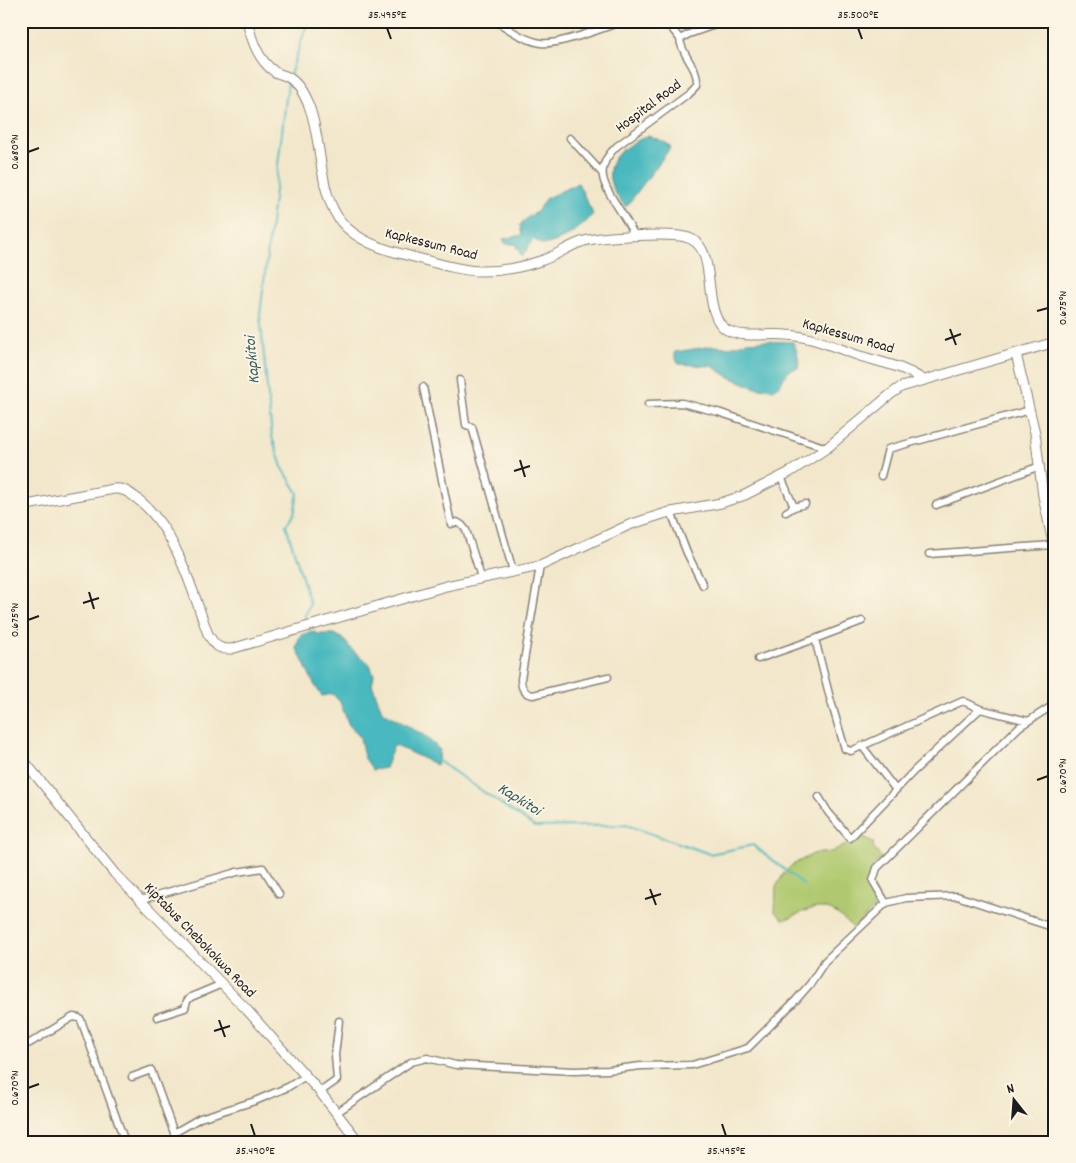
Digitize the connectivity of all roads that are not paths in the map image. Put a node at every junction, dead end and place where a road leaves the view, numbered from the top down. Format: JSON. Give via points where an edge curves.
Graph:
{"nodes":[{"id":1,"x":247,"y":21,"type":"edge"},
{"id":2,"x":496,"y":21,"type":"edge"},
{"id":3,"x":623,"y":21,"type":"edge"},
{"id":4,"x":666,"y":21,"type":"edge"},
{"id":5,"x":726,"y":21,"type":"edge"},
{"id":6,"x":680,"y":39,"type":"junction"},
{"id":7,"x":570,"y":138,"type":"dead end"},
{"id":8,"x":602,"y":173,"type":"junction"},
{"id":9,"x":635,"y":236,"type":"junction"},
{"id":10,"x":1055,"y":342,"type":"edge"},
{"id":11,"x":1016,"y":354,"type":"junction"},
{"id":12,"x":460,"y":380,"type":"dead end"},
{"id":13,"x":924,"y":380,"type":"junction"},
{"id":14,"x":423,"y":387,"type":"dead end"},
{"id":15,"x":648,"y":404,"type":"dead end"},
{"id":16,"x":1030,"y":410,"type":"junction"},
{"id":17,"x":827,"y":448,"type":"junction"},
{"id":18,"x":1040,"y":466,"type":"junction"},
{"id":19,"x":881,"y":476,"type":"dead end"},
{"id":20,"x":781,"y":477,"type":"junction"},
{"id":21,"x":805,"y":504,"type":"dead end"},
{"id":22,"x":936,"y":504,"type":"dead end"},
{"id":23,"x":21,"y":506,"type":"edge"},
{"id":24,"x":794,"y":508,"type":"junction"},
{"id":25,"x":671,"y":512,"type":"junction"},
{"id":26,"x":786,"y":512,"type":"dead end"},
{"id":27,"x":1054,"y":549,"type":"edge"},
{"id":28,"x":929,"y":554,"type":"dead end"},
{"id":29,"x":540,"y":566,"type":"junction"},
{"id":30,"x":513,"y":571,"type":"junction"},
{"id":31,"x":481,"y":578,"type":"junction"},
{"id":32,"x":703,"y":585,"type":"dead end"},
{"id":33,"x":862,"y":621,"type":"dead end"},
{"id":34,"x":815,"y":638,"type":"junction"},
{"id":35,"x":758,"y":659,"type":"dead end"},
{"id":36,"x":608,"y":677,"type":"dead end"},
{"id":37,"x":1055,"y":704,"type":"edge"},
{"id":38,"x":980,"y":709,"type":"junction"},
{"id":39,"x":1028,"y":721,"type":"junction"},
{"id":40,"x":862,"y":746,"type":"junction"},
{"id":41,"x":21,"y":757,"type":"edge"},
{"id":42,"x":896,"y":790,"type":"junction"},
{"id":43,"x":819,"y":797,"type":"dead end"},
{"id":44,"x":279,"y":894,"type":"dead end"},
{"id":45,"x":140,"y":900,"type":"junction"},
{"id":46,"x":886,"y":904,"type":"junction"},
{"id":47,"x":1055,"y":928,"type":"edge"},
{"id":48,"x":222,"y":984,"type":"junction"},
{"id":49,"x":157,"y":1017,"type":"dead end"},
{"id":50,"x":339,"y":1021,"type":"dead end"},
{"id":51,"x":21,"y":1045,"type":"edge"},
{"id":52,"x":132,"y":1076,"type":"dead end"},
{"id":53,"x":306,"y":1076,"type":"junction"},
{"id":54,"x":320,"y":1092,"type":"junction"},
{"id":55,"x":336,"y":1113,"type":"junction"},
{"id":56,"x":125,"y":1142,"type":"edge"},
{"id":57,"x":360,"y":1142,"type":"edge"}],
"edges":[{"from":1,"to":9,"type":"street","name":"Kapkessum Road","via":[[252,42],[265,61],[302,90],[312,113],[329,198],[344,226],[360,237],[386,250],[481,272],[540,261],[590,239]]},
{"from":2,"to":3,"type":"street","via":[[530,40],[547,44]]},
{"from":4,"to":6,"type":"street"},
{"from":5,"to":6,"type":"street"},
{"from":6,"to":8,"type":"street","name":"Hospital Road","via":[[698,78],[697,85],[614,149]]},
{"from":7,"to":8,"type":"street"},
{"from":8,"to":9,"type":"street","via":[[605,186]]},
{"from":9,"to":13,"type":"street","name":"Kapkessum Road","via":[[685,236],[698,242],[702,248],[716,318],[732,332],[807,338],[904,368]]},
{"from":10,"to":11,"type":"street"},
{"from":11,"to":13,"type":"street"},
{"from":11,"to":16,"type":"street"},
{"from":12,"to":30,"type":"street","via":[[466,425],[472,427]]},
{"from":13,"to":17,"type":"street","via":[[901,387],[891,394]]},
{"from":14,"to":31,"type":"street","via":[[452,524],[457,522],[466,530]]},
{"from":15,"to":17,"type":"street","via":[[682,403]]},
{"from":16,"to":18,"type":"street"},
{"from":16,"to":19,"type":"street","via":[[888,449]]},
{"from":17,"to":20,"type":"street"},
{"from":18,"to":22,"type":"street"},
{"from":18,"to":27,"type":"street","via":[[1042,496]]},
{"from":20,"to":24,"type":"street"},
{"from":20,"to":25,"type":"street","via":[[745,495]]},
{"from":21,"to":24,"type":"street"},
{"from":23,"to":31,"type":"street","via":[[118,489],[132,494],[149,508],[164,528],[208,634],[221,649],[237,648]]},
{"from":24,"to":26,"type":"street"},
{"from":25,"to":29,"type":"street","via":[[621,528]]},
{"from":25,"to":32,"type":"street","via":[[686,553]]},
{"from":27,"to":28,"type":"street"},
{"from":29,"to":30,"type":"street"},
{"from":29,"to":36,"type":"street","via":[[521,679],[523,690],[533,695]]},
{"from":30,"to":31,"type":"street"},
{"from":33,"to":34,"type":"street"},
{"from":34,"to":35,"type":"street"},
{"from":34,"to":40,"type":"street","via":[[845,749],[851,751]]},
{"from":37,"to":39,"type":"street"},
{"from":38,"to":39,"type":"street"},
{"from":38,"to":40,"type":"street","via":[[963,701]]},
{"from":38,"to":42,"type":"street"},
{"from":39,"to":46,"type":"street","via":[[877,868],[873,881]]},
{"from":40,"to":42,"type":"street"},
{"from":41,"to":45,"type":"street","name":"Kiptabus Chebokokwa Road","via":[[115,874]]},
{"from":42,"to":43,"type":"street","via":[[850,838]]},
{"from":44,"to":45,"type":"street","via":[[262,868]]},
{"from":45,"to":48,"type":"street","name":"Kiptabus Chebokokwa Road"},
{"from":46,"to":47,"type":"street","via":[[906,898],[957,896]]},
{"from":46,"to":55,"type":"street","via":[[825,961],[796,1000],[748,1048],[692,1065],[574,1071],[456,1065],[420,1059],[410,1062]]},
{"from":48,"to":49,"type":"street","via":[[191,997],[185,1008]]},
{"from":48,"to":53,"type":"street","name":"Kiptabus Chebokokwa Road"},
{"from":50,"to":54,"type":"street","via":[[335,1055],[337,1080]]},
{"from":51,"to":56,"type":"street","via":[[30,1043],[73,1017],[79,1018]]},
{"from":52,"to":53,"type":"street","via":[[151,1070],[174,1133],[200,1118],[256,1100]]},
{"from":53,"to":54,"type":"street","name":"Kiptabus Chebokokwa Road"},
{"from":54,"to":55,"type":"street","name":"Kiptabus Chebokokwa Road"},
{"from":55,"to":57,"type":"street","name":"Kiptabus Chebokokwa Road"}]}
